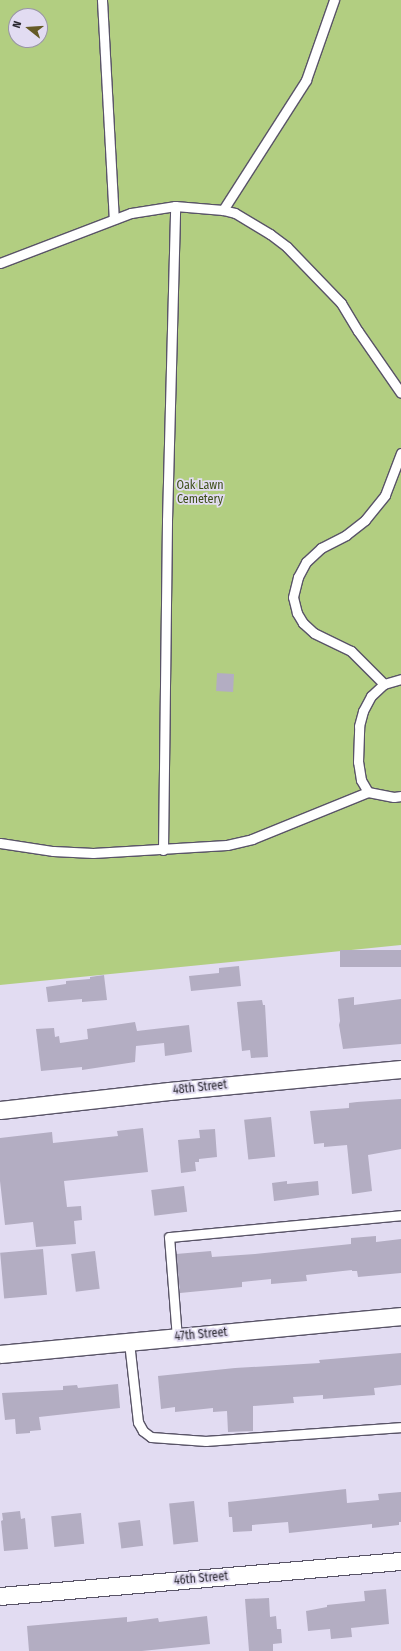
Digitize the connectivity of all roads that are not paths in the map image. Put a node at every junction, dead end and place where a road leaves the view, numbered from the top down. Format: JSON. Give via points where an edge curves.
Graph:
{"nodes":[{"id":1,"x":102,"y":0,"type":"edge"},
{"id":2,"x":334,"y":0,"type":"edge"},
{"id":3,"x":175,"y":206,"type":"junction"},
{"id":4,"x":223,"y":210,"type":"junction"},
{"id":5,"x":114,"y":219,"type":"junction"},
{"id":6,"x":0,"y":263,"type":"edge"},
{"id":7,"x":401,"y":393,"type":"edge"},
{"id":8,"x":401,"y":453,"type":"edge"},
{"id":9,"x":401,"y":679,"type":"edge"},
{"id":10,"x":384,"y":684,"type":"junction"},
{"id":11,"x":368,"y":792,"type":"junction"},
{"id":12,"x":401,"y":796,"type":"edge"},
{"id":13,"x":0,"y":843,"type":"edge"},
{"id":14,"x":164,"y":850,"type":"junction"},
{"id":15,"x":401,"y":1069,"type":"edge"},
{"id":16,"x":0,"y":1110,"type":"edge"},
{"id":17,"x":401,"y":1215,"type":"edge"},
{"id":18,"x":401,"y":1316,"type":"edge"},
{"id":19,"x":177,"y":1338,"type":"junction"},
{"id":20,"x":129,"y":1342,"type":"junction"},
{"id":21,"x":0,"y":1354,"type":"edge"},
{"id":22,"x":401,"y":1427,"type":"edge"},
{"id":23,"x":401,"y":1561,"type":"edge"},
{"id":24,"x":0,"y":1596,"type":"edge"}],
"edges":[{"from":1,"to":5,"type":"lane"},
{"from":2,"to":4,"type":"lane","via":[[306,80]]},
{"from":3,"to":4,"type":"lane"},
{"from":3,"to":5,"type":"lane","via":[[131,213]]},
{"from":3,"to":14,"type":"lane","via":[[167,520]]},
{"from":4,"to":7,"type":"lane","via":[[235,213],[270,234],[315,275],[341,303]]},
{"from":5,"to":6,"type":"lane"},
{"from":8,"to":10,"type":"lane","via":[[381,500],[365,520],[346,535],[321,548],[306,562],[298,577],[293,597],[303,623],[314,633],[352,651]]},
{"from":9,"to":10,"type":"lane"},
{"from":10,"to":11,"type":"lane","via":[[371,696],[359,726],[358,762],[361,780]]},
{"from":11,"to":12,"type":"lane"},
{"from":11,"to":14,"type":"lane","via":[[252,839],[227,846]]},
{"from":13,"to":14,"type":"lane","via":[[93,853]]},
{"from":15,"to":16,"type":"street","name":"48th Street"},
{"from":17,"to":19,"type":"lane","via":[[169,1237]]},
{"from":18,"to":19,"type":"street","name":"47th Street"},
{"from":19,"to":20,"type":"street","name":"47th Street"},
{"from":20,"to":21,"type":"street","name":"47th Street"},
{"from":20,"to":22,"type":"lane","via":[[138,1422],[143,1431],[151,1437],[206,1441]]},
{"from":23,"to":24,"type":"street","name":"46th Street"}]}
